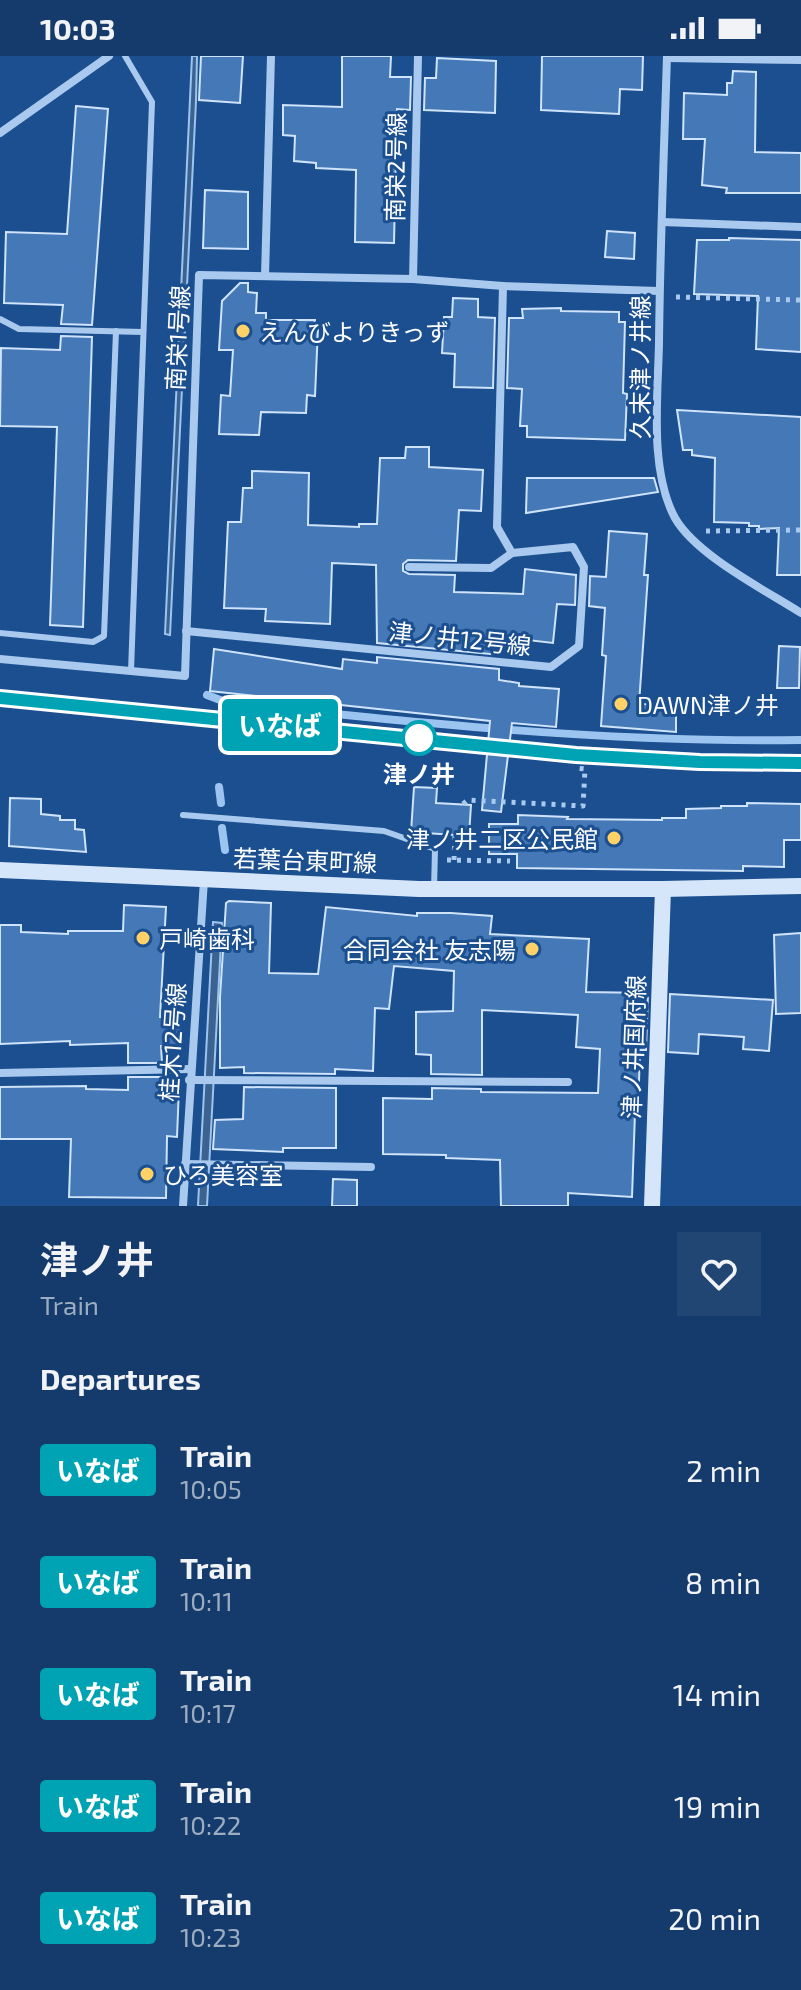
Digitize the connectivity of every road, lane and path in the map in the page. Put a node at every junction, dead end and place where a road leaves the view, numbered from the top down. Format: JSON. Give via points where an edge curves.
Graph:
{"nodes":[{"id":1,"x":109,"y":56,"type":"edge"},
{"id":2,"x":125,"y":56,"type":"edge"},
{"id":3,"x":271,"y":56,"type":"edge"},
{"id":4,"x":418,"y":56,"type":"edge"},
{"id":5,"x":667,"y":57,"type":"edge"},
{"id":6,"x":801,"y":60,"type":"edge"},
{"id":7,"x":0,"y":133,"type":"edge"},
{"id":8,"x":662,"y":222,"type":"junction"},
{"id":9,"x":801,"y":227,"type":"edge"},
{"id":10,"x":265,"y":276,"type":"junction"},
{"id":11,"x":413,"y":279,"type":"junction"},
{"id":12,"x":503,"y":286,"type":"junction"},
{"id":13,"x":659,"y":293,"type":"junction"},
{"id":14,"x":801,"y":300,"type":"edge"},
{"id":15,"x":0,"y":319,"type":"edge"},
{"id":16,"x":116,"y":331,"type":"junction"},
{"id":17,"x":143,"y":332,"type":"junction"},
{"id":18,"x":801,"y":530,"type":"edge"},
{"id":19,"x":685,"y":531,"type":"junction"},
{"id":20,"x":512,"y":553,"type":"junction"},
{"id":21,"x":409,"y":567,"type":"dead end"},
{"id":22,"x":801,"y":613,"type":"edge"},
{"id":23,"x":186,"y":631,"type":"junction"},
{"id":24,"x":0,"y":633,"type":"edge"},
{"id":25,"x":0,"y":659,"type":"edge"},
{"id":26,"x":131,"y":671,"type":"junction"},
{"id":27,"x":576,"y":768,"type":"dead end"},
{"id":28,"x":463,"y":804,"type":"dead end"},
{"id":29,"x":183,"y":815,"type":"dead end"},
{"id":30,"x":455,"y":835,"type":"dead end"},
{"id":31,"x":434,"y":860,"type":"junction"},
{"id":32,"x":454,"y":860,"type":"junction"},
{"id":33,"x":510,"y":861,"type":"dead end"},
{"id":34,"x":0,"y":870,"type":"edge"},
{"id":35,"x":204,"y":880,"type":"junction"},
{"id":36,"x":801,"y":886,"type":"edge"},
{"id":37,"x":434,"y":889,"type":"junction"},
{"id":38,"x":663,"y":889,"type":"junction"},
{"id":39,"x":190,"y":1069,"type":"junction"},
{"id":40,"x":0,"y":1073,"type":"edge"},
{"id":41,"x":189,"y":1080,"type":"junction"},
{"id":42,"x":568,"y":1082,"type":"dead end"},
{"id":43,"x":185,"y":1164,"type":"junction"},
{"id":44,"x":371,"y":1167,"type":"dead end"},
{"id":45,"x":183,"y":1206,"type":"edge"},
{"id":46,"x":652,"y":1206,"type":"edge"}],
"edges":[{"from":1,"to":7,"type":"street"},
{"from":2,"to":17,"type":"lane","via":[[152,102]]},
{"from":3,"to":10,"type":"street"},
{"from":4,"to":11,"type":"street","name":"南栄2号線"},
{"from":5,"to":6,"type":"street"},
{"from":5,"to":8,"type":"street","name":"久末津ノ井線"},
{"from":8,"to":9,"type":"street"},
{"from":8,"to":13,"type":"street","name":"久末津ノ井線"},
{"from":10,"to":11,"type":"street","name":"南栄1号線"},
{"from":10,"to":23,"type":"street","name":"南栄1号線","via":[[199,275]]},
{"from":11,"to":12,"type":"street","name":"南栄1号線"},
{"from":12,"to":13,"type":"street","name":"南栄1号線"},
{"from":12,"to":20,"type":"street","via":[[497,527]]},
{"from":13,"to":14,"type":"path"},
{"from":13,"to":19,"type":"street","name":"久末津ノ井線","via":[[658,447],[669,500]]},
{"from":15,"to":16,"type":"lane","via":[[19,329]]},
{"from":16,"to":17,"type":"lane"},
{"from":16,"to":24,"type":"lane","via":[[104,636],[93,642]]},
{"from":17,"to":26,"type":"lane"},
{"from":18,"to":19,"type":"path"},
{"from":19,"to":22,"type":"street","name":"久末津ノ井線","via":[[704,550]]},
{"from":20,"to":21,"type":"street","via":[[491,568]]},
{"from":20,"to":23,"type":"street","name":"津ノ井12号線","via":[[573,547],[584,567],[579,646],[551,667]]},
{"from":23,"to":26,"type":"street","name":"南栄1号線","via":[[185,676]]},
{"from":25,"to":26,"type":"street","name":"南栄1号線"},
{"from":27,"to":28,"type":"path","via":[[585,769],[583,806],[468,800]]},
{"from":29,"to":31,"type":"lane","via":[[384,831],[435,849]]},
{"from":30,"to":32,"type":"path"},
{"from":31,"to":32,"type":"path"},
{"from":31,"to":37,"type":"lane"},
{"from":32,"to":33,"type":"path"},
{"from":34,"to":35,"type":"main road","name":"若葉台東町線"},
{"from":35,"to":37,"type":"main road","name":"若葉台東町線"},
{"from":35,"to":39,"type":"street","name":"桂木12号線"},
{"from":36,"to":38,"type":"main road","name":"若葉台東町線"},
{"from":37,"to":38,"type":"main road","name":"若葉台東町線"},
{"from":38,"to":46,"type":"main road","name":"津ノ井国府線"},
{"from":39,"to":40,"type":"street"},
{"from":39,"to":41,"type":"street","name":"桂木12号線"},
{"from":41,"to":42,"type":"street"},
{"from":41,"to":43,"type":"street","name":"桂木12号線"},
{"from":43,"to":44,"type":"street"},
{"from":43,"to":45,"type":"street","name":"桂木12号線"}]}
